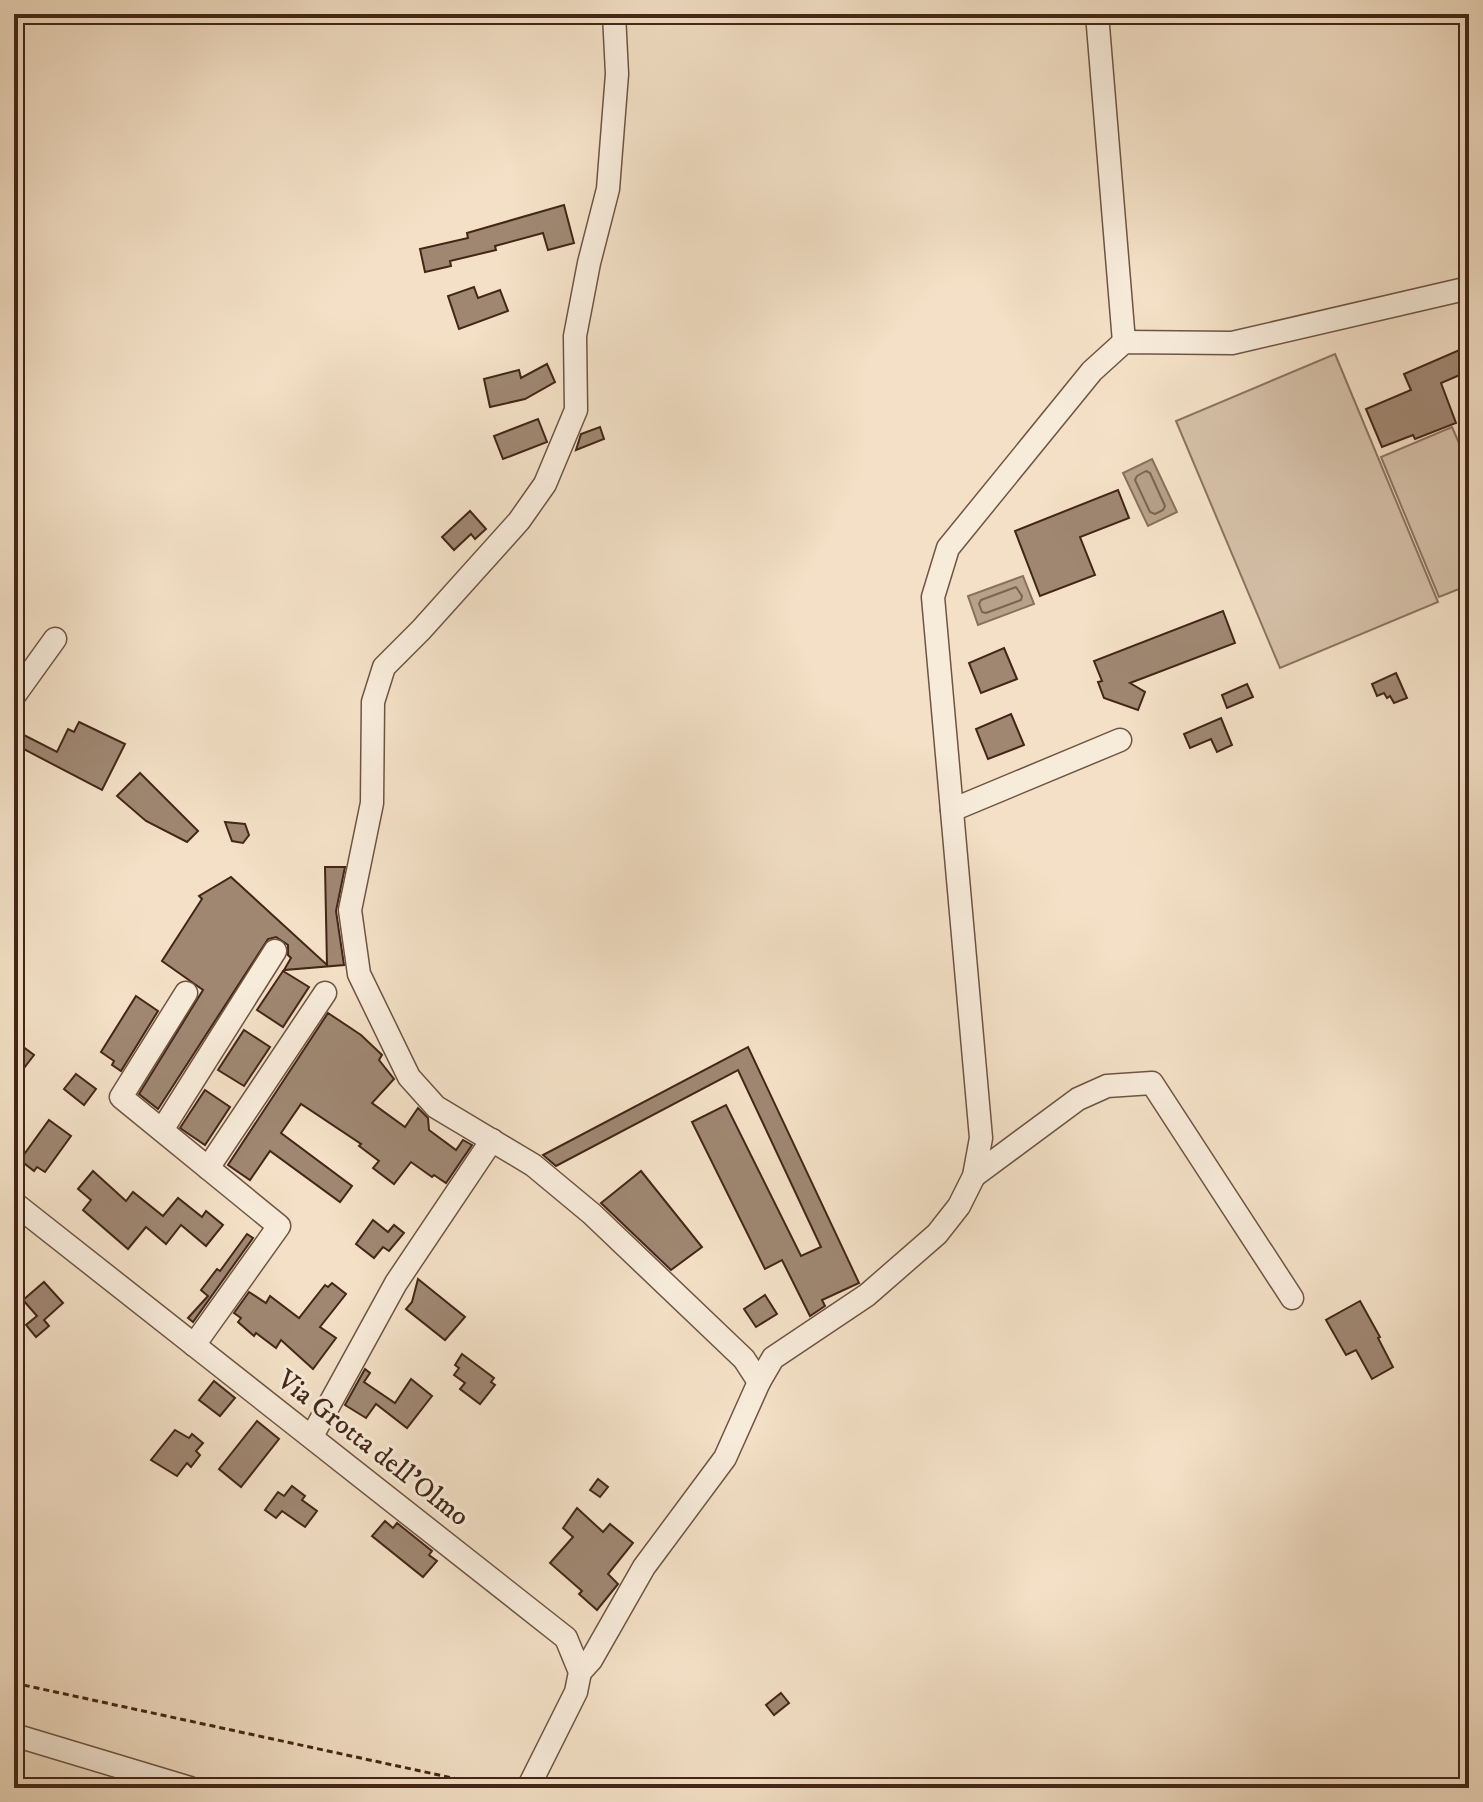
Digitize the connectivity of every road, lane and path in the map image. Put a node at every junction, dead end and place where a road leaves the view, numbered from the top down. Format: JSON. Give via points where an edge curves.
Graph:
{"nodes":[{"id":1,"x":614,"y":14,"type":"edge"},
{"id":2,"x":1097,"y":14,"type":"edge"},
{"id":3,"x":1469,"y":288,"type":"edge"},
{"id":4,"x":1124,"y":342,"type":"junction"},
{"id":5,"x":55,"y":639,"type":"dead end"},
{"id":6,"x":14,"y":696,"type":"edge"},
{"id":7,"x":1120,"y":740,"type":"dead end"},
{"id":8,"x":952,"y":810,"type":"junction"},
{"id":9,"x":275,"y":951,"type":"dead end"},
{"id":10,"x":186,"y":993,"type":"dead end"},
{"id":11,"x":325,"y":993,"type":"dead end"},
{"id":12,"x":162,"y":1130,"type":"junction"},
{"id":13,"x":492,"y":1140,"type":"junction"},
{"id":14,"x":208,"y":1168,"type":"junction"},
{"id":15,"x":974,"y":1176,"type":"junction"},
{"id":16,"x":14,"y":1203,"type":"edge"},
{"id":17,"x":1292,"y":1298,"type":"dead end"},
{"id":18,"x":194,"y":1345,"type":"junction"},
{"id":19,"x":759,"y":1382,"type":"junction"},
{"id":20,"x":312,"y":1436,"type":"junction"},
{"id":21,"x":580,"y":1672,"type":"junction"},
{"id":22,"x":14,"y":1683,"type":"edge"},
{"id":23,"x":14,"y":1735,"type":"edge"},
{"id":24,"x":190,"y":1788,"type":"edge"},
{"id":25,"x":499,"y":1788,"type":"edge"},
{"id":26,"x":528,"y":1788,"type":"edge"}],
"edges":[{"from":1,"to":13,"type":"street","via":[[617,74],[608,189],[575,336],[576,410],[545,484],[519,521],[384,667],[373,702],[372,803],[350,910],[359,974],[409,1077],[436,1107]]},
{"from":2,"to":4,"type":"street"},
{"from":3,"to":4,"type":"street","via":[[1232,343]]},
{"from":4,"to":8,"type":"street","via":[[1092,371],[948,548],[933,597]]},
{"from":5,"to":6,"type":"street"},
{"from":7,"to":8,"type":"street"},
{"from":8,"to":15,"type":"street","via":[[981,1138]]},
{"from":9,"to":12,"type":"street"},
{"from":10,"to":12,"type":"street","via":[[121,1097]]},
{"from":11,"to":14,"type":"street"},
{"from":12,"to":14,"type":"street"},
{"from":13,"to":19,"type":"street","via":[[533,1165],[592,1214],[744,1359]]},
{"from":13,"to":20,"type":"street","via":[[396,1283]]},
{"from":14,"to":18,"type":"street","via":[[279,1226]]},
{"from":15,"to":17,"type":"street","via":[[1078,1099],[1107,1086],[1152,1083]]},
{"from":15,"to":19,"type":"street","via":[[937,1234],[867,1295],[773,1358]]},
{"from":16,"to":18,"type":"street","name":"Via Grotta dell'Olmo"},
{"from":18,"to":20,"type":"street","name":"Via Grotta dell'Olmo"},
{"from":19,"to":21,"type":"street","via":[[725,1458],[644,1567]]},
{"from":20,"to":21,"type":"street","name":"Via Grotta dell'Olmo","via":[[566,1638]]},
{"from":21,"to":26,"type":"street","via":[[576,1692]]},
{"from":22,"to":25,"type":"path"},
{"from":23,"to":24,"type":"street"}]}
